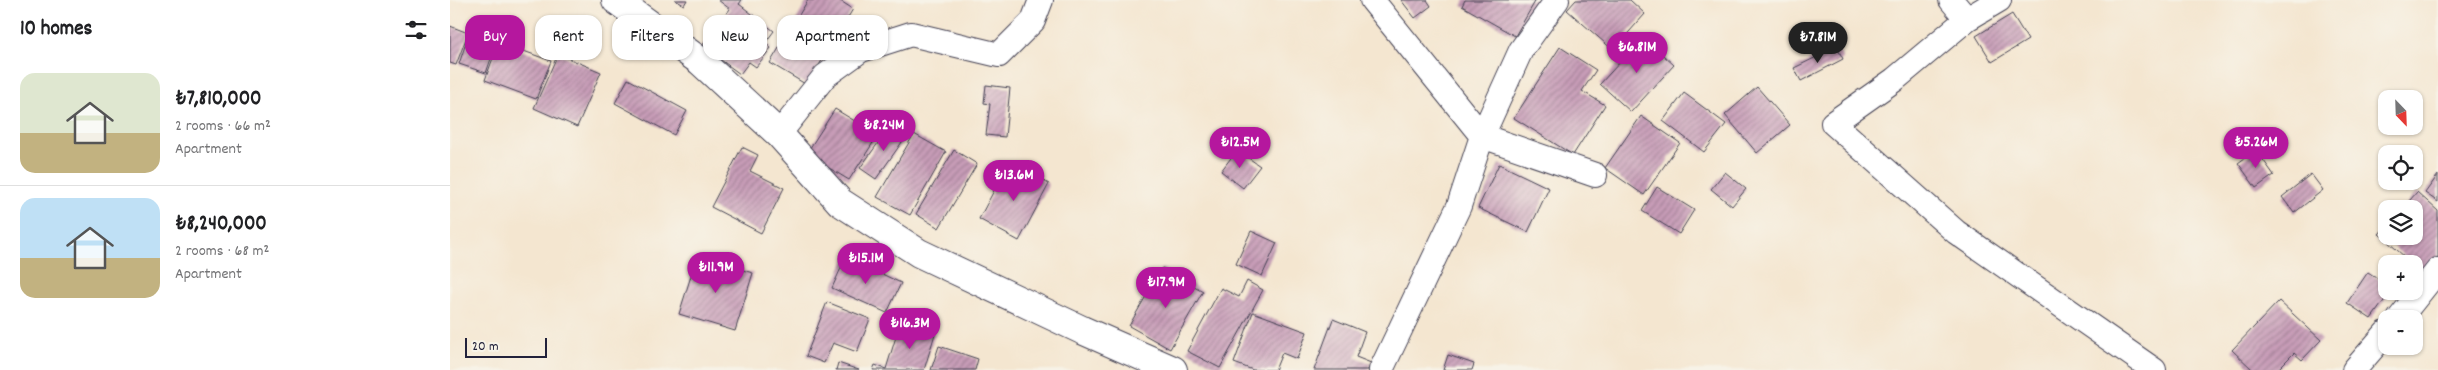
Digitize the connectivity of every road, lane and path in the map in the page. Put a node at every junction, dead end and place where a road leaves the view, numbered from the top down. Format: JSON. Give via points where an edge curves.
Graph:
{"nodes":[{"id":1,"x":616,"y":0,"type":"edge"},
{"id":2,"x":1041,"y":0,"type":"edge"},
{"id":3,"x":1372,"y":0,"type":"edge"},
{"id":4,"x":1557,"y":0,"type":"edge"},
{"id":5,"x":1952,"y":0,"type":"edge"},
{"id":6,"x":1999,"y":0,"type":"edge"},
{"id":7,"x":1967,"y":19,"type":"junction"},
{"id":8,"x":779,"y":134,"type":"junction"},
{"id":9,"x":1482,"y":136,"type":"junction"},
{"id":10,"x":1595,"y":176,"type":"dead end"},
{"id":11,"x":2438,"y":270,"type":"edge"},
{"id":12,"x":2406,"y":310,"type":"edge"},
{"id":13,"x":2378,"y":342,"type":"edge"},
{"id":14,"x":1173,"y":370,"type":"edge"},
{"id":15,"x":1380,"y":370,"type":"edge"},
{"id":16,"x":2154,"y":370,"type":"edge"},
{"id":17,"x":2354,"y":370,"type":"edge"}],
"edges":[{"from":1,"to":8,"type":"street","via":[[700,61]]},
{"from":2,"to":8,"type":"street","via":[[1033,21],[999,55],[911,34],[860,50],[825,76]]},
{"from":3,"to":9,"type":"street"},
{"from":4,"to":9,"type":"street","via":[[1522,50]]},
{"from":5,"to":7,"type":"street"},
{"from":6,"to":7,"type":"street"},
{"from":7,"to":16,"type":"street","via":[[1894,80],[1833,123],[1956,232]]},
{"from":8,"to":14,"type":"street","via":[[840,202],[919,253]]},
{"from":9,"to":10,"type":"street"},
{"from":9,"to":15,"type":"street","via":[[1459,206]]},
{"from":11,"to":12,"type":"street"},
{"from":13,"to":17,"type":"street"}]}
